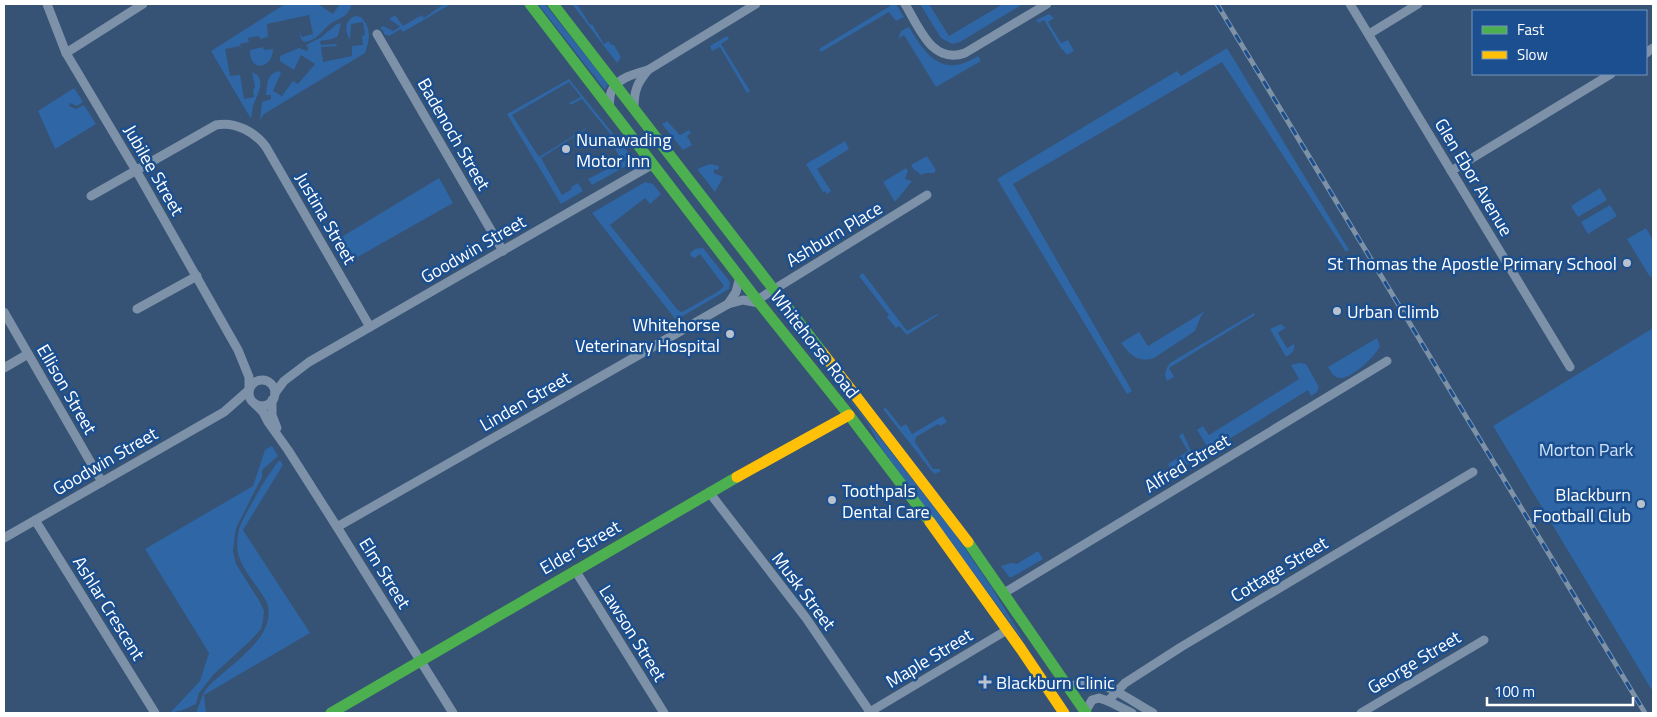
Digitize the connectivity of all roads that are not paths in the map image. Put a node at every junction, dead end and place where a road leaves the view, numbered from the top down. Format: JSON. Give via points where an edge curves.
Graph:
{"nodes":[{"id":1,"x":47,"y":4,"type":"edge"},
{"id":2,"x":142,"y":4,"type":"edge"},
{"id":3,"x":530,"y":4,"type":"edge"},
{"id":4,"x":553,"y":4,"type":"edge"},
{"id":5,"x":756,"y":4,"type":"edge"},
{"id":6,"x":905,"y":4,"type":"edge"},
{"id":7,"x":1047,"y":4,"type":"edge"},
{"id":8,"x":1350,"y":4,"type":"edge"},
{"id":9,"x":1418,"y":4,"type":"edge"},
{"id":10,"x":377,"y":34,"type":"dead end"},
{"id":11,"x":1369,"y":34,"type":"junction"},
{"id":12,"x":66,"y":53,"type":"junction"},
{"id":13,"x":648,"y":70,"type":"junction"},
{"id":14,"x":1609,"y":75,"type":"edge"},
{"id":15,"x":616,"y":85,"type":"junction"},
{"id":16,"x":609,"y":107,"type":"junction"},
{"id":17,"x":634,"y":109,"type":"junction"},
{"id":18,"x":653,"y":164,"type":"junction"},
{"id":19,"x":136,"y":170,"type":"junction"},
{"id":20,"x":1451,"y":171,"type":"junction"},
{"id":21,"x":927,"y":195,"type":"dead end"},
{"id":22,"x":91,"y":196,"type":"dead end"},
{"id":23,"x":503,"y":251,"type":"junction"},
{"id":24,"x":196,"y":276,"type":"junction"},
{"id":25,"x":740,"y":276,"type":"junction"},
{"id":26,"x":774,"y":289,"type":"junction"},
{"id":27,"x":759,"y":302,"type":"junction"},
{"id":28,"x":728,"y":304,"type":"junction"},
{"id":29,"x":137,"y":309,"type":"dead end"},
{"id":30,"x":4,"y":312,"type":"edge"},
{"id":31,"x":370,"y":327,"type":"junction"},
{"id":32,"x":238,"y":350,"type":"junction"},
{"id":33,"x":28,"y":354,"type":"junction"},
{"id":34,"x":1388,"y":361,"type":"dead end"},
{"id":35,"x":309,"y":362,"type":"junction"},
{"id":36,"x":1570,"y":367,"type":"dead end"},
{"id":37,"x":4,"y":368,"type":"edge"},
{"id":38,"x":266,"y":381,"type":"junction"},
{"id":39,"x":249,"y":389,"type":"junction"},
{"id":40,"x":274,"y":397,"type":"junction"},
{"id":41,"x":255,"y":404,"type":"junction"},
{"id":42,"x":224,"y":412,"type":"junction"},
{"id":43,"x":849,"y":415,"type":"junction"},
{"id":44,"x":288,"y":450,"type":"junction"},
{"id":45,"x":1473,"y":472,"type":"dead end"},
{"id":46,"x":102,"y":482,"type":"junction"},
{"id":47,"x":709,"y":492,"type":"junction"},
{"id":48,"x":35,"y":520,"type":"junction"},
{"id":49,"x":337,"y":527,"type":"junction"},
{"id":50,"x":4,"y":538,"type":"edge"},
{"id":51,"x":575,"y":570,"type":"junction"},
{"id":52,"x":1004,"y":593,"type":"junction"},
{"id":53,"x":1007,"y":630,"type":"junction"},
{"id":54,"x":1037,"y":640,"type":"junction"},
{"id":55,"x":1484,"y":640,"type":"dead end"},
{"id":56,"x":1021,"y":649,"type":"junction"},
{"id":57,"x":420,"y":661,"type":"junction"},
{"id":58,"x":1069,"y":688,"type":"junction"},
{"id":59,"x":1115,"y":692,"type":"junction"},
{"id":60,"x":1108,"y":701,"type":"junction"},
{"id":61,"x":869,"y":712,"type":"edge"},
{"id":62,"x":1063,"y":712,"type":"edge"},
{"id":63,"x":155,"y":713,"type":"edge"},
{"id":64,"x":331,"y":713,"type":"edge"},
{"id":65,"x":453,"y":713,"type":"edge"},
{"id":66,"x":664,"y":713,"type":"edge"},
{"id":67,"x":1086,"y":713,"type":"edge"},
{"id":68,"x":1132,"y":713,"type":"edge"},
{"id":69,"x":1153,"y":713,"type":"edge"},
{"id":70,"x":1361,"y":713,"type":"edge"}],
"edges":[{"from":1,"to":12,"type":"street","name":"Jubilee Street"},
{"from":2,"to":12,"type":"street"},
{"from":3,"to":16,"type":"main road","name":"Whitehorse Road"},
{"from":4,"to":15,"type":"main road","name":"Whitehorse Road"},
{"from":5,"to":13,"type":"street"},
{"from":6,"to":7,"type":"street","via":[[931,46],[939,53],[956,56]]},
{"from":8,"to":11,"type":"street","name":"Glen Ebor Avenue"},
{"from":9,"to":11,"type":"street"},
{"from":10,"to":23,"type":"street","name":"Badenoch Street"},
{"from":11,"to":20,"type":"street","name":"Glen Ebor Avenue"},
{"from":12,"to":19,"type":"street","name":"Jubilee Street"},
{"from":13,"to":15,"type":"street"},
{"from":13,"to":17,"type":"street","via":[[637,84]]},
{"from":14,"to":20,"type":"street"},
{"from":15,"to":16,"type":"street","via":[[611,92]]},
{"from":15,"to":17,"type":"main road","name":"Whitehorse Road"},
{"from":16,"to":18,"type":"main road","name":"Whitehorse Road"},
{"from":17,"to":26,"type":"main road","name":"Whitehorse Road"},
{"from":18,"to":23,"type":"street","name":"Goodwin Street"},
{"from":18,"to":25,"type":"main road","name":"Whitehorse Road"},
{"from":19,"to":22,"type":"street"},
{"from":19,"to":24,"type":"street","name":"Jubilee Street"},
{"from":19,"to":31,"type":"street","name":"Justina Street","via":[[216,125],[225,124],[258,137]]},
{"from":20,"to":36,"type":"street","name":"Glen Ebor Avenue"},
{"from":21,"to":26,"type":"street","name":"Ashburn Place"},
{"from":23,"to":31,"type":"street","name":"Goodwin Street"},
{"from":24,"to":29,"type":"street"},
{"from":24,"to":32,"type":"street","name":"Jubilee Street"},
{"from":25,"to":27,"type":"main road","name":"Whitehorse Road"},
{"from":25,"to":28,"type":"street","via":[[736,292]]},
{"from":26,"to":27,"type":"street","name":"Ashburn Place"},
{"from":26,"to":52,"type":"main road","name":"Whitehorse Road","via":[[958,528]]},
{"from":27,"to":28,"type":"street","name":"Linden Street","via":[[743,300]]},
{"from":27,"to":43,"type":"main road","name":"Whitehorse Road"},
{"from":28,"to":49,"type":"street","name":"Linden Street"},
{"from":30,"to":33,"type":"street","name":"Ellison Street"},
{"from":31,"to":35,"type":"street","name":"Goodwin Street"},
{"from":32,"to":38,"type":"street","name":"Jubilee Street","via":[[257,376]]},
{"from":32,"to":39,"type":"street","name":"Jubilee Street","via":[[249,377]]},
{"from":33,"to":37,"type":"street"},
{"from":33,"to":46,"type":"street","name":"Ellison Street"},
{"from":34,"to":52,"type":"street","name":"Alfred Street"},
{"from":35,"to":38,"type":"street","name":"Goodwin Street"},
{"from":35,"to":40,"type":"street","name":"Goodwin Street","via":[[284,381]]},
{"from":38,"to":39,"type":"street","via":[[256,381]]},
{"from":38,"to":40,"type":"street","via":[[273,387]]},
{"from":39,"to":41,"type":"street","via":[[249,397]]},
{"from":39,"to":42,"type":"street","name":"Goodwin Street"},
{"from":40,"to":41,"type":"street","via":[[263,406]]},
{"from":40,"to":44,"type":"street","name":"Elm Street","via":[[271,408],[273,420]]},
{"from":41,"to":42,"type":"street","name":"Goodwin Street"},
{"from":41,"to":44,"type":"street","name":"Elm Street"},
{"from":42,"to":46,"type":"street","name":"Goodwin Street"},
{"from":43,"to":47,"type":"main road","name":"Elder Street"},
{"from":43,"to":53,"type":"main road","name":"Whitehorse Road"},
{"from":44,"to":49,"type":"street","name":"Elm Street"},
{"from":45,"to":59,"type":"street","name":"Cottage Street","via":[[1124,682]]},
{"from":46,"to":48,"type":"street","name":"Goodwin Street"},
{"from":47,"to":51,"type":"main road","name":"Elder Street"},
{"from":47,"to":61,"type":"street","name":"Musk Street","via":[[806,618]]},
{"from":48,"to":50,"type":"street","name":"Goodwin Street"},
{"from":48,"to":63,"type":"street","name":"Ashlar Crescent"},
{"from":49,"to":57,"type":"street","name":"Elm Street"},
{"from":51,"to":57,"type":"main road","name":"Elder Street"},
{"from":51,"to":66,"type":"street","name":"Lawson Street"},
{"from":52,"to":54,"type":"main road","name":"Whitehorse Road"},
{"from":53,"to":56,"type":"main road","name":"Whitehorse Road"},
{"from":53,"to":61,"type":"street","name":"Maple Street"},
{"from":54,"to":56,"type":"main road","via":[[1032,651]]},
{"from":54,"to":58,"type":"main road","name":"Whitehorse Road"},
{"from":55,"to":70,"type":"street","name":"George Street"},
{"from":56,"to":62,"type":"main road","name":"Whitehorse Road"},
{"from":57,"to":64,"type":"main road","name":"Elder Street"},
{"from":57,"to":65,"type":"street","name":"Elm Street"},
{"from":58,"to":59,"type":"street","via":[[1082,682],[1094,682]]},
{"from":58,"to":62,"type":"main road","via":[[1061,693]]},
{"from":58,"to":67,"type":"main road","name":"Whitehorse Road"},
{"from":59,"to":60,"type":"street","name":"Cottage Street"},
{"from":59,"to":69,"type":"street"},
{"from":60,"to":67,"type":"street","via":[[1092,700]]},
{"from":60,"to":68,"type":"street"}]}
